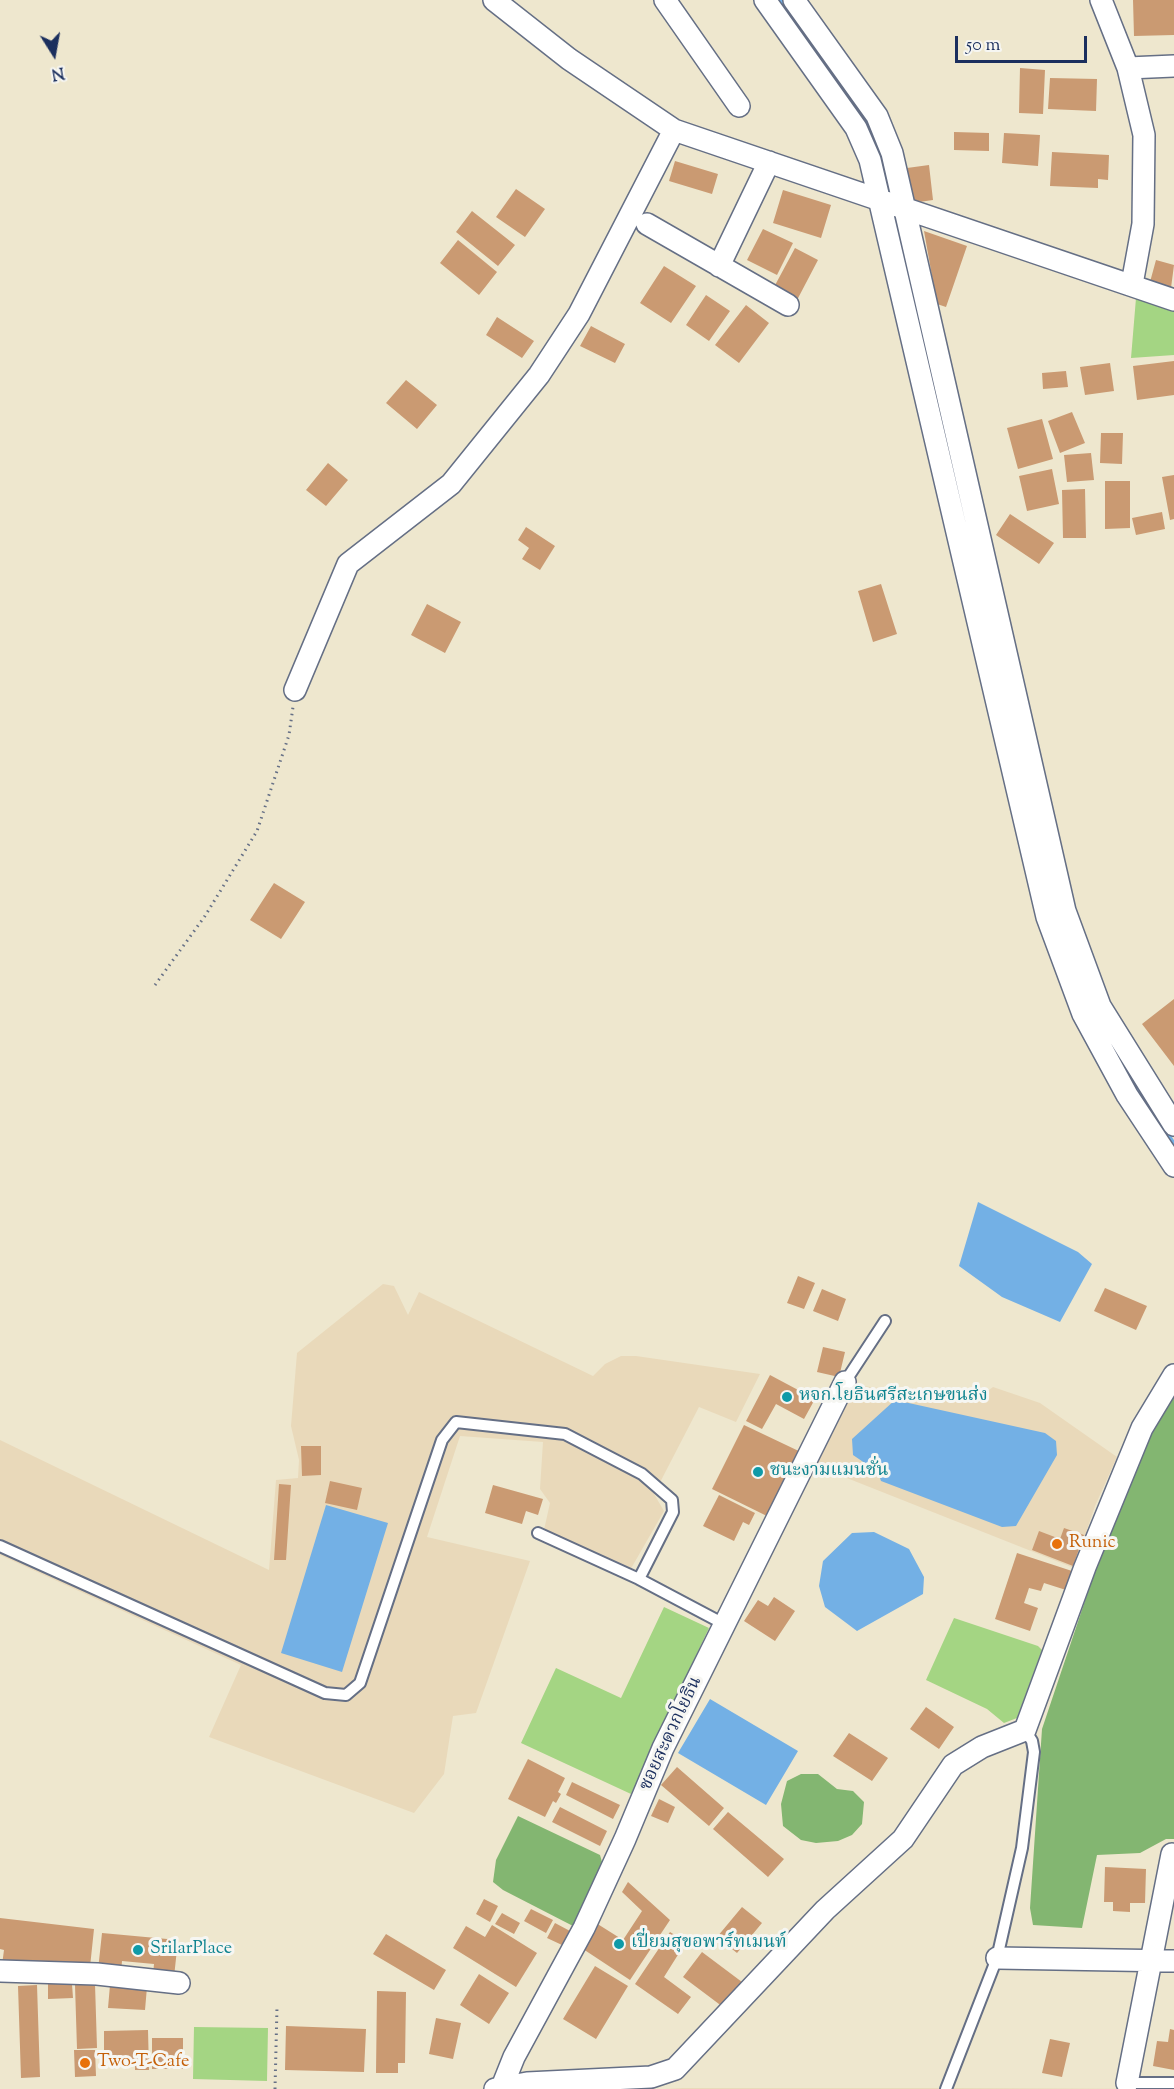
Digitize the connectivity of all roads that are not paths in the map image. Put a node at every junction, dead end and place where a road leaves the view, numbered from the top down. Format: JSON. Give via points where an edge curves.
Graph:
{"nodes":[{"id":1,"x":494,"y":0,"type":"edge"},
{"id":2,"x":664,"y":0,"type":"edge"},
{"id":3,"x":765,"y":0,"type":"edge"},
{"id":4,"x":794,"y":0,"type":"edge"},
{"id":5,"x":1101,"y":0,"type":"edge"},
{"id":6,"x":1174,"y":66,"type":"edge"},
{"id":7,"x":1128,"y":68,"type":"junction"},
{"id":8,"x":739,"y":106,"type":"dead end"},
{"id":9,"x":674,"y":130,"type":"junction"},
{"id":10,"x":769,"y":162,"type":"junction"},
{"id":11,"x":892,"y":202,"type":"junction"},
{"id":12,"x":647,"y":224,"type":"dead end"},
{"id":13,"x":720,"y":266,"type":"junction"},
{"id":14,"x":1132,"y":284,"type":"junction"},
{"id":15,"x":1174,"y":300,"type":"edge"},
{"id":16,"x":788,"y":305,"type":"dead end"},
{"id":17,"x":295,"y":690,"type":"road end"},
{"id":18,"x":1174,"y":1125,"type":"edge"},
{"id":19,"x":1174,"y":1166,"type":"edge"},
{"id":20,"x":885,"y":1321,"type":"dead end"},
{"id":21,"x":1174,"y":1375,"type":"edge"},
{"id":22,"x":845,"y":1382,"type":"joint"},
{"id":23,"x":538,"y":1533,"type":"dead end"},
{"id":24,"x":0,"y":1546,"type":"edge"},
{"id":25,"x":639,"y":1580,"type":"junction"},
{"id":26,"x":724,"y":1624,"type":"junction"},
{"id":27,"x":1024,"y":1730,"type":"junction"},
{"id":28,"x":1172,"y":1854,"type":"dead end"},
{"id":29,"x":997,"y":1958,"type":"junction"},
{"id":30,"x":1151,"y":1960,"type":"junction"},
{"id":31,"x":1174,"y":1961,"type":"edge"},
{"id":32,"x":0,"y":1971,"type":"edge"},
{"id":33,"x":179,"y":1983,"type":"dead end"},
{"id":34,"x":1127,"y":2083,"type":"joint"},
{"id":35,"x":1174,"y":2083,"type":"edge"},
{"id":36,"x":499,"y":2088,"type":"edge"},
{"id":37,"x":946,"y":2089,"type":"edge"}],
"edges":[{"from":1,"to":9,"type":"street","via":[[569,59]]},
{"from":2,"to":8,"type":"street"},
{"from":3,"to":11,"type":"street","via":[[856,128]]},
{"from":4,"to":11,"type":"street","via":[[877,116],[892,153]]},
{"from":5,"to":7,"type":"street"},
{"from":6,"to":7,"type":"street"},
{"from":7,"to":14,"type":"street","via":[[1144,135],[1143,224]]},
{"from":9,"to":10,"type":"street"},
{"from":9,"to":17,"type":"street","via":[[579,314],[539,375],[451,484],[348,564]]},
{"from":10,"to":11,"type":"street"},
{"from":10,"to":13,"type":"street"},
{"from":11,"to":14,"type":"street"},
{"from":11,"to":18,"type":"street","via":[[1065,911],[1100,1006]]},
{"from":11,"to":19,"type":"street","via":[[1047,917],[1083,1014],[1127,1095]]},
{"from":12,"to":13,"type":"street"},
{"from":13,"to":16,"type":"street"},
{"from":14,"to":15,"type":"street"},
{"from":20,"to":22,"type":"lane"},
{"from":21,"to":27,"type":"street","via":[[1142,1428]]},
{"from":22,"to":26,"type":"street","name":"ซอยสะดวกโยธิน"},
{"from":23,"to":25,"type":"lane"},
{"from":24,"to":25,"type":"lane","via":[[325,1694],[346,1695],[360,1683],[442,1440],[456,1422],[565,1434],[642,1474],[672,1500],[673,1512]]},
{"from":25,"to":26,"type":"lane"},
{"from":26,"to":36,"type":"street","name":"ซอยสะดวกโยธิน","via":[[663,1748],[584,1928]]},
{"from":27,"to":29,"type":"lane","via":[[1034,1752],[1022,1848]]},
{"from":27,"to":36,"type":"street","via":[[982,1747],[953,1765],[903,1839],[825,1910],[675,2069],[651,2077]]},
{"from":28,"to":30,"type":"street"},
{"from":29,"to":30,"type":"street"},
{"from":29,"to":37,"type":"lane"},
{"from":30,"to":31,"type":"street"},
{"from":30,"to":34,"type":"street"},
{"from":32,"to":33,"type":"street","via":[[97,1974]]},
{"from":34,"to":35,"type":"lane"}]}
